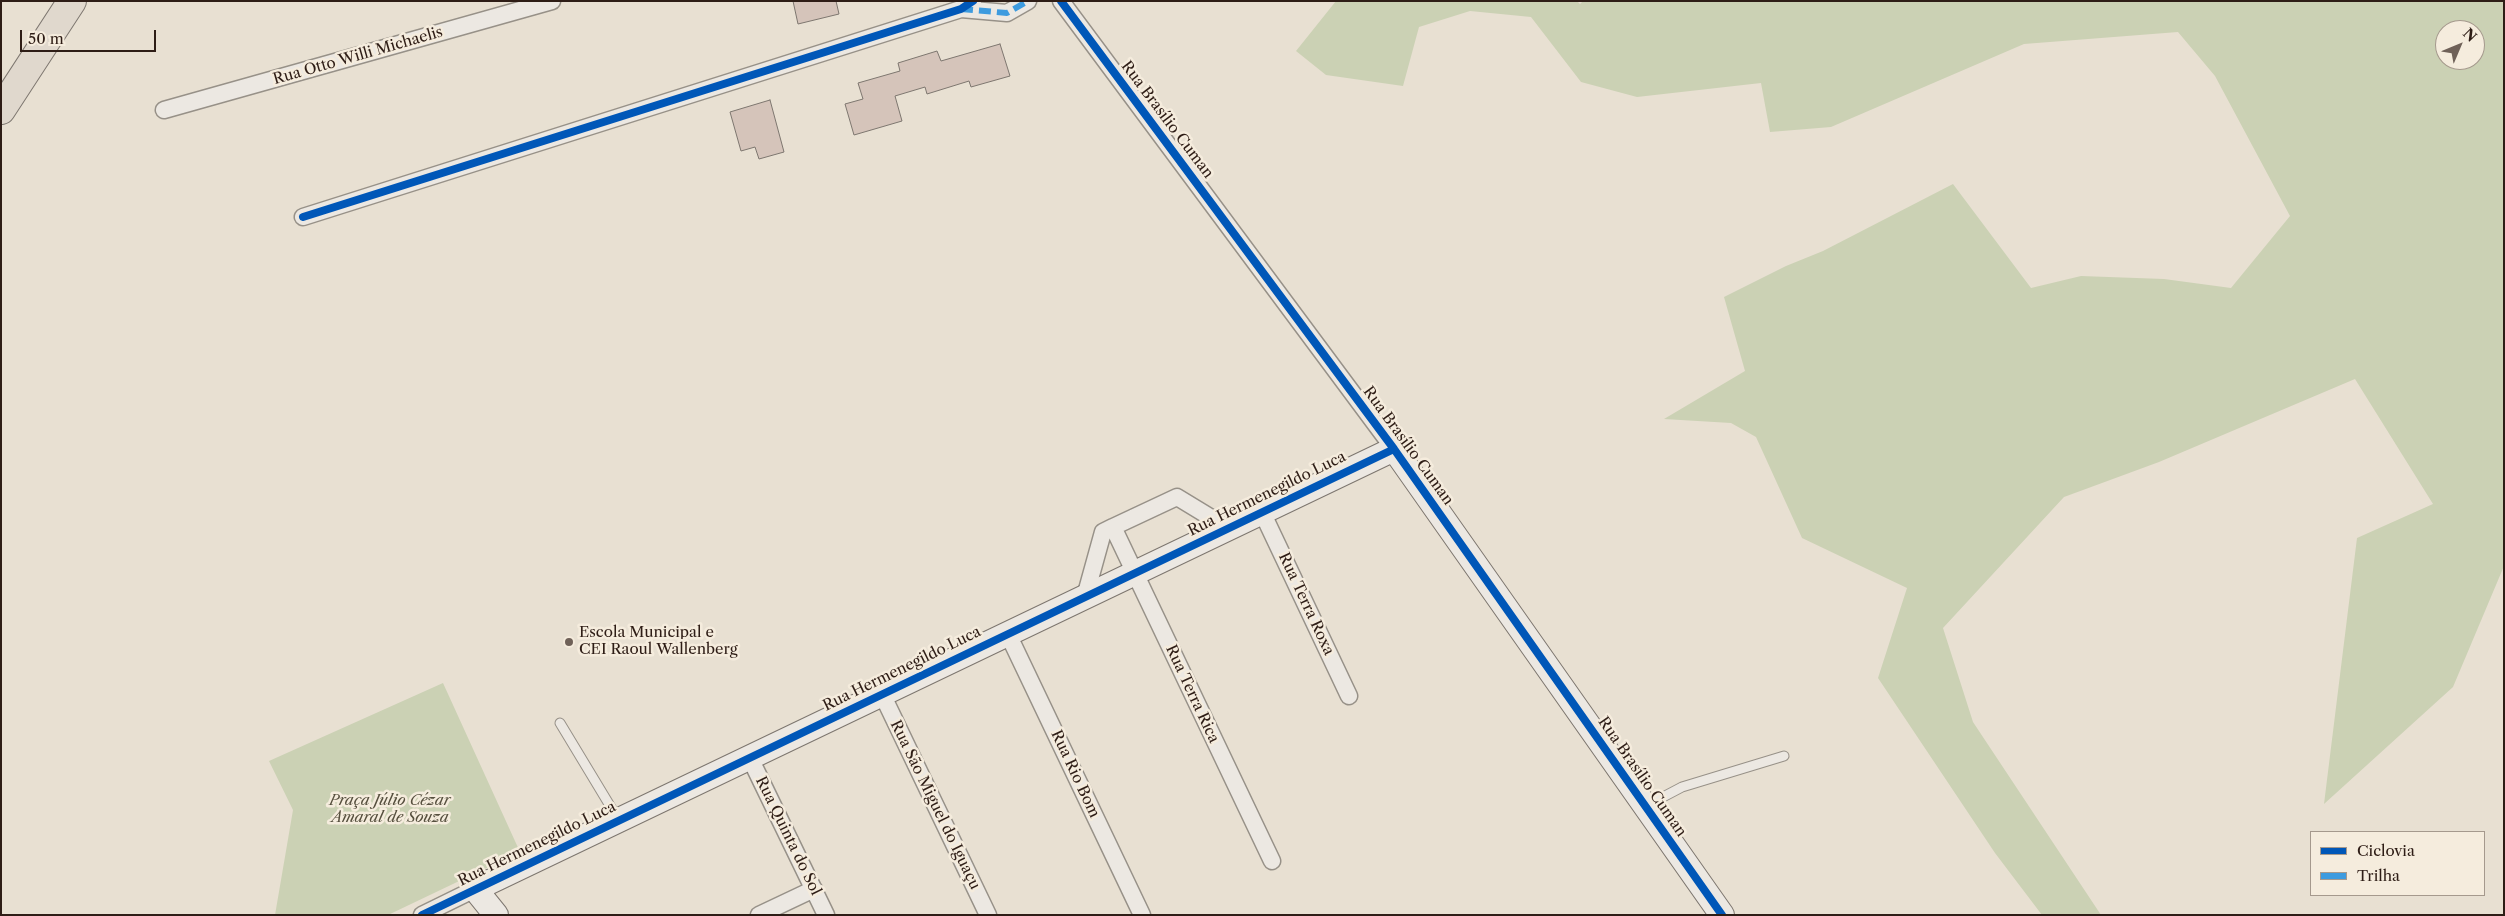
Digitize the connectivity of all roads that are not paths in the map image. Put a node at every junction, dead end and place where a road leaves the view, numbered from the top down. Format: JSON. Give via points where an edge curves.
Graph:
{"nodes":[{"id":1,"x":72,"y":1,"type":"edge"},
{"id":2,"x":552,"y":1,"type":"edge"},
{"id":3,"x":1028,"y":1,"type":"edge"},
{"id":4,"x":1061,"y":1,"type":"edge"},
{"id":5,"x":967,"y":5,"type":"edge"},
{"id":6,"x":1,"y":110,"type":"edge"},
{"id":7,"x":164,"y":110,"type":"dead end"},
{"id":8,"x":303,"y":217,"type":"dead end"},
{"id":9,"x":1394,"y":449,"type":"junction"},
{"id":10,"x":1262,"y":512,"type":"junction"},
{"id":11,"x":1113,"y":527,"type":"junction"},
{"id":12,"x":1228,"y":528,"type":"junction"},
{"id":13,"x":1135,"y":573,"type":"junction"},
{"id":14,"x":1085,"y":597,"type":"junction"},
{"id":15,"x":1008,"y":634,"type":"junction"},
{"id":16,"x":882,"y":694,"type":"junction"},
{"id":17,"x":1349,"y":696,"type":"dead end"},
{"id":18,"x":560,"y":723,"type":"dead end"},
{"id":19,"x":1784,"y":756,"type":"dead end"},
{"id":20,"x":750,"y":758,"type":"junction"},
{"id":21,"x":1646,"y":807,"type":"junction"},
{"id":22,"x":618,"y":821,"type":"junction"},
{"id":23,"x":1272,"y":861,"type":"dead end"},
{"id":24,"x":475,"y":889,"type":"junction"},
{"id":25,"x":814,"y":889,"type":"junction"},
{"id":26,"x":422,"y":915,"type":"edge"},
{"id":27,"x":496,"y":915,"type":"edge"},
{"id":28,"x":759,"y":915,"type":"edge"},
{"id":29,"x":826,"y":915,"type":"edge"},
{"id":30,"x":988,"y":915,"type":"edge"},
{"id":31,"x":1142,"y":915,"type":"edge"},
{"id":32,"x":1722,"y":915,"type":"edge"}],
"edges":[{"from":1,"to":6,"type":"highway"},
{"from":2,"to":7,"type":"street","name":"Rua Otto Willi Michaelis"},
{"from":3,"to":5,"type":"street","via":[[1007,13]]},
{"from":4,"to":9,"type":"street","name":"Rua Brasílio Cuman"},
{"from":5,"to":8,"type":"street"},
{"from":9,"to":10,"type":"street","name":"Rua Hermenegildo Luca"},
{"from":9,"to":21,"type":"street","name":"Rua Brasílio Cuman"},
{"from":10,"to":12,"type":"street","name":"Rua Hermenegildo Luca"},
{"from":10,"to":17,"type":"street","name":"Rua Terra Roxa"},
{"from":11,"to":12,"type":"street","via":[[1177,497]]},
{"from":11,"to":13,"type":"street","name":"Rua Terra Rica"},
{"from":11,"to":14,"type":"street","via":[[1103,532]]},
{"from":12,"to":13,"type":"street","name":"Rua Hermenegildo Luca"},
{"from":13,"to":14,"type":"street","name":"Rua Hermenegildo Luca"},
{"from":13,"to":23,"type":"street","name":"Rua Terra Rica"},
{"from":14,"to":15,"type":"street","name":"Rua Hermenegildo Luca"},
{"from":15,"to":16,"type":"street","name":"Rua Hermenegildo Luca"},
{"from":15,"to":31,"type":"street","name":"Rua Rio Bom"},
{"from":16,"to":20,"type":"street","name":"Rua Hermenegildo Luca"},
{"from":16,"to":30,"type":"street","name":"Rua São Miguel do Iguaçu"},
{"from":18,"to":22,"type":"lane"},
{"from":19,"to":21,"type":"lane","via":[[1682,787]]},
{"from":20,"to":22,"type":"street","name":"Rua Hermenegildo Luca"},
{"from":20,"to":25,"type":"street","name":"Rua Quinta do Sol"},
{"from":21,"to":32,"type":"street","name":"Rua Brasílio Cuman"},
{"from":22,"to":24,"type":"street","name":"Rua Hermenegildo Luca"},
{"from":24,"to":26,"type":"street","name":"Rua Hermenegildo Luca"},
{"from":24,"to":27,"type":"street"},
{"from":25,"to":28,"type":"street"},
{"from":25,"to":29,"type":"street","name":"Rua Quinta do Sol"}]}
